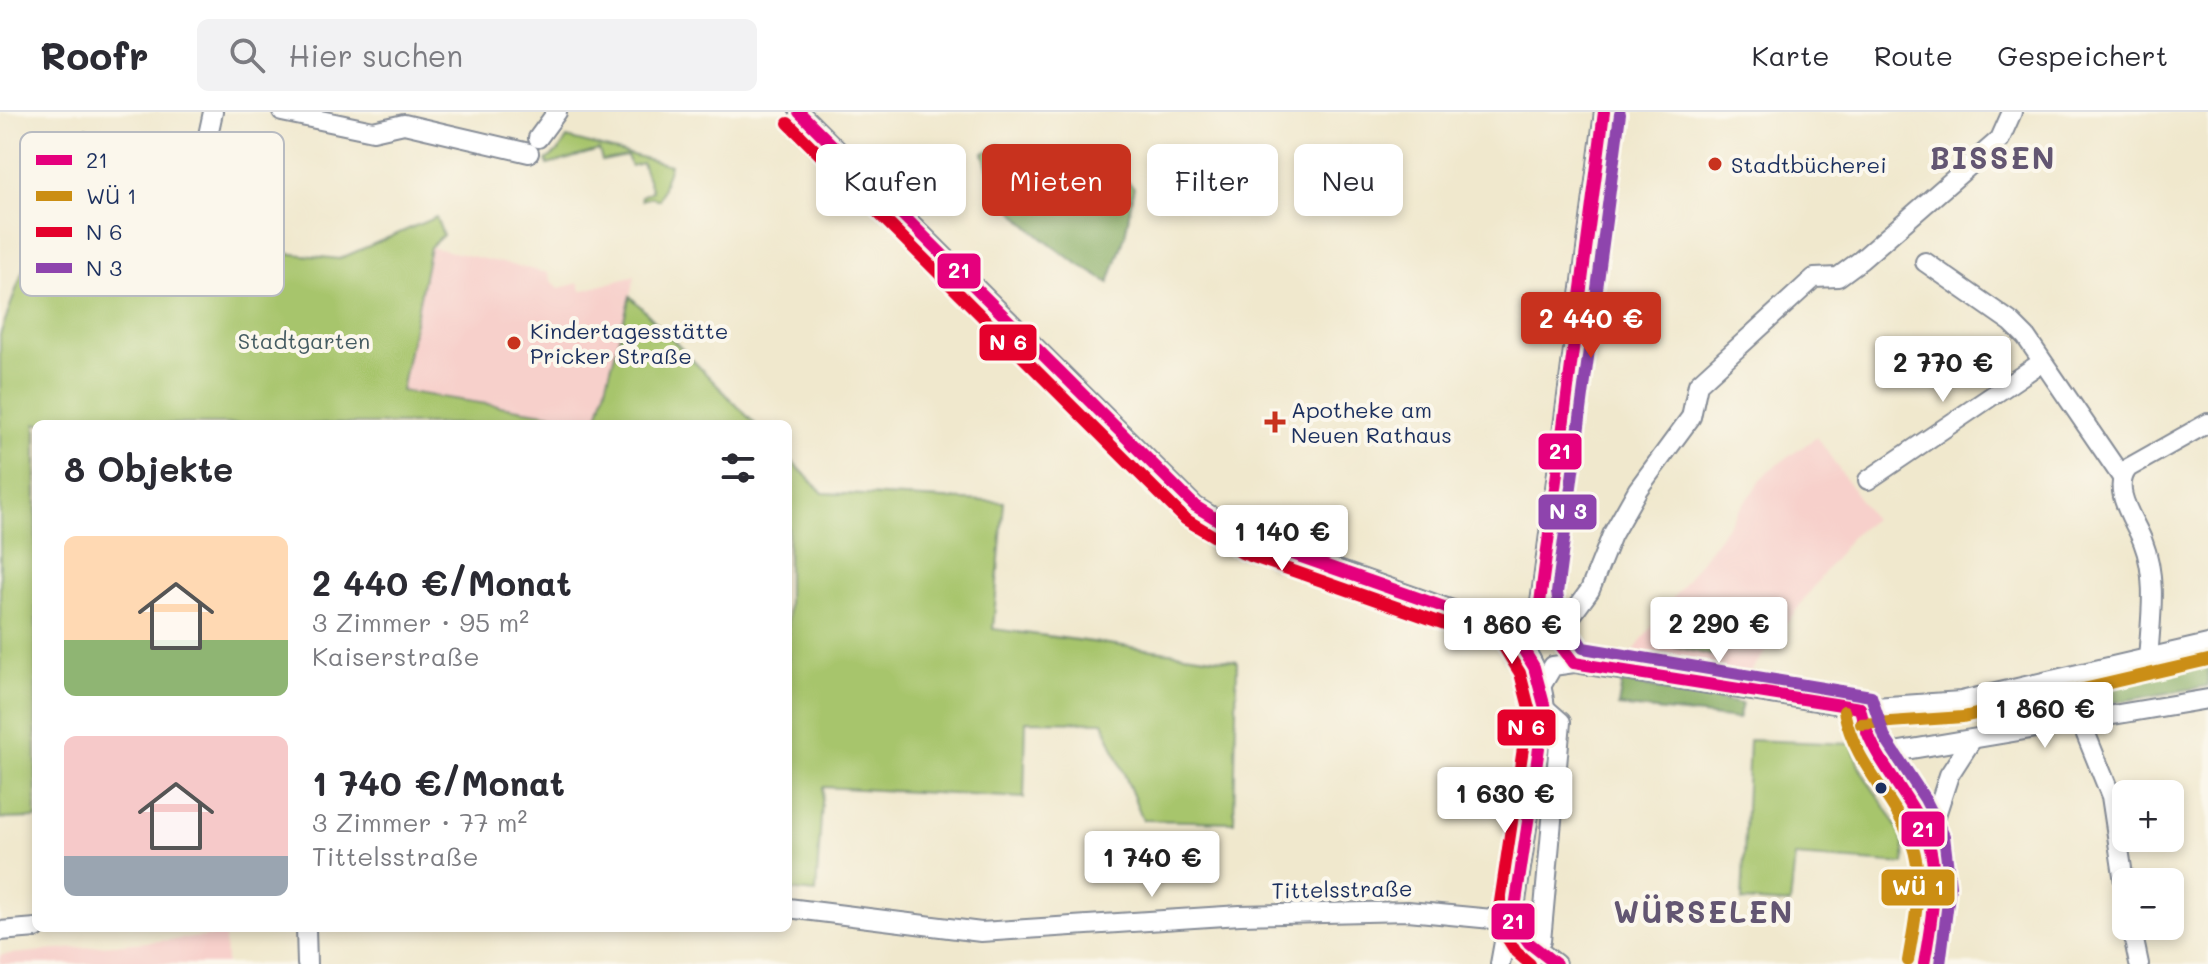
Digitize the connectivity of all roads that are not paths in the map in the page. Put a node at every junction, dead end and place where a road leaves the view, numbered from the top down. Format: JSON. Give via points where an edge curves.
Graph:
{"nodes":[{"id":1,"x":213,"y":112,"type":"edge"},
{"id":2,"x":282,"y":112,"type":"edge"},
{"id":3,"x":557,"y":112,"type":"edge"},
{"id":4,"x":799,"y":112,"type":"edge"},
{"id":5,"x":1604,"y":112,"type":"edge"},
{"id":6,"x":2012,"y":112,"type":"edge"},
{"id":7,"x":209,"y":132,"type":"edge"},
{"id":8,"x":1925,"y":262,"type":"dead end"},
{"id":9,"x":2042,"y":362,"type":"junction"},
{"id":10,"x":2208,"y":423,"type":"edge"},
{"id":11,"x":2121,"y":476,"type":"junction"},
{"id":12,"x":1868,"y":480,"type":"dead end"},
{"id":13,"x":1540,"y":603,"type":"junction"},
{"id":14,"x":1512,"y":631,"type":"junction"},
{"id":15,"x":1555,"y":638,"type":"junction"},
{"id":16,"x":2208,"y":644,"type":"edge"},
{"id":17,"x":2148,"y":661,"type":"junction"},
{"id":18,"x":1574,"y":663,"type":"junction"},
{"id":19,"x":1543,"y":683,"type":"junction"},
{"id":20,"x":2208,"y":699,"type":"edge"},
{"id":21,"x":1545,"y":708,"type":"junction"},
{"id":22,"x":1860,"y":708,"type":"junction"},
{"id":23,"x":2081,"y":722,"type":"junction"},
{"id":24,"x":1971,"y":741,"type":"junction"},
{"id":25,"x":1876,"y":755,"type":"junction"},
{"id":26,"x":1928,"y":840,"type":"junction"},
{"id":27,"x":2122,"y":868,"type":"edge"},
{"id":28,"x":792,"y":908,"type":"edge"},
{"id":29,"x":1510,"y":920,"type":"junction"},
{"id":30,"x":32,"y":928,"type":"edge"},
{"id":31,"x":0,"y":931,"type":"edge"},
{"id":32,"x":306,"y":932,"type":"edge"},
{"id":33,"x":2134,"y":940,"type":"edge"},
{"id":34,"x":1535,"y":942,"type":"junction"},
{"id":35,"x":307,"y":964,"type":"edge"},
{"id":36,"x":1500,"y":964,"type":"edge"},
{"id":37,"x":1556,"y":964,"type":"edge"},
{"id":38,"x":1924,"y":964,"type":"edge"},
{"id":39,"x":2139,"y":964,"type":"edge"}],
"edges":[{"from":1,"to":7,"type":"street"},
{"from":2,"to":3,"type":"street","via":[[373,131],[404,124],[534,146]]},
{"from":4,"to":14,"type":"street","via":[[1195,506],[1247,538]]},
{"from":5,"to":13,"type":"street"},
{"from":6,"to":15,"type":"street","via":[[2000,139],[1861,260],[1838,277],[1814,278],[1698,384],[1691,417],[1638,489],[1590,590]]},
{"from":8,"to":9,"type":"street","via":[[2011,322]]},
{"from":9,"to":11,"type":"street"},
{"from":9,"to":12,"type":"street"},
{"from":10,"to":11,"type":"street"},
{"from":11,"to":17,"type":"street","via":[[2121,490],[2145,546],[2152,586]]},
{"from":13,"to":14,"type":"street","via":[[1528,622]]},
{"from":13,"to":15,"type":"street"},
{"from":14,"to":19,"type":"street"},
{"from":15,"to":18,"type":"street"},
{"from":16,"to":17,"type":"street"},
{"from":17,"to":22,"type":"street","via":[[1961,701]]},
{"from":18,"to":19,"type":"street","via":[[1553,666]]},
{"from":18,"to":22,"type":"street"},
{"from":19,"to":21,"type":"street"},
{"from":20,"to":23,"type":"street"},
{"from":21,"to":29,"type":"street"},
{"from":21,"to":34,"type":"street","via":[[1561,722]]},
{"from":22,"to":25,"type":"street"},
{"from":23,"to":24,"type":"street"},
{"from":23,"to":27,"type":"street","via":[[2111,796]]},
{"from":24,"to":25,"type":"street"},
{"from":24,"to":26,"type":"street","via":[[1949,775]]},
{"from":25,"to":26,"type":"street"},
{"from":26,"to":38,"type":"street","via":[[1931,879]]},
{"from":28,"to":29,"type":"street","name":"Tittelsstraße","via":[[981,932],[1362,912]]},
{"from":29,"to":34,"type":"street"},
{"from":29,"to":36,"type":"street"},
{"from":30,"to":31,"type":"street"},
{"from":32,"to":35,"type":"street"},
{"from":33,"to":39,"type":"street"},
{"from":34,"to":37,"type":"street"}]}
